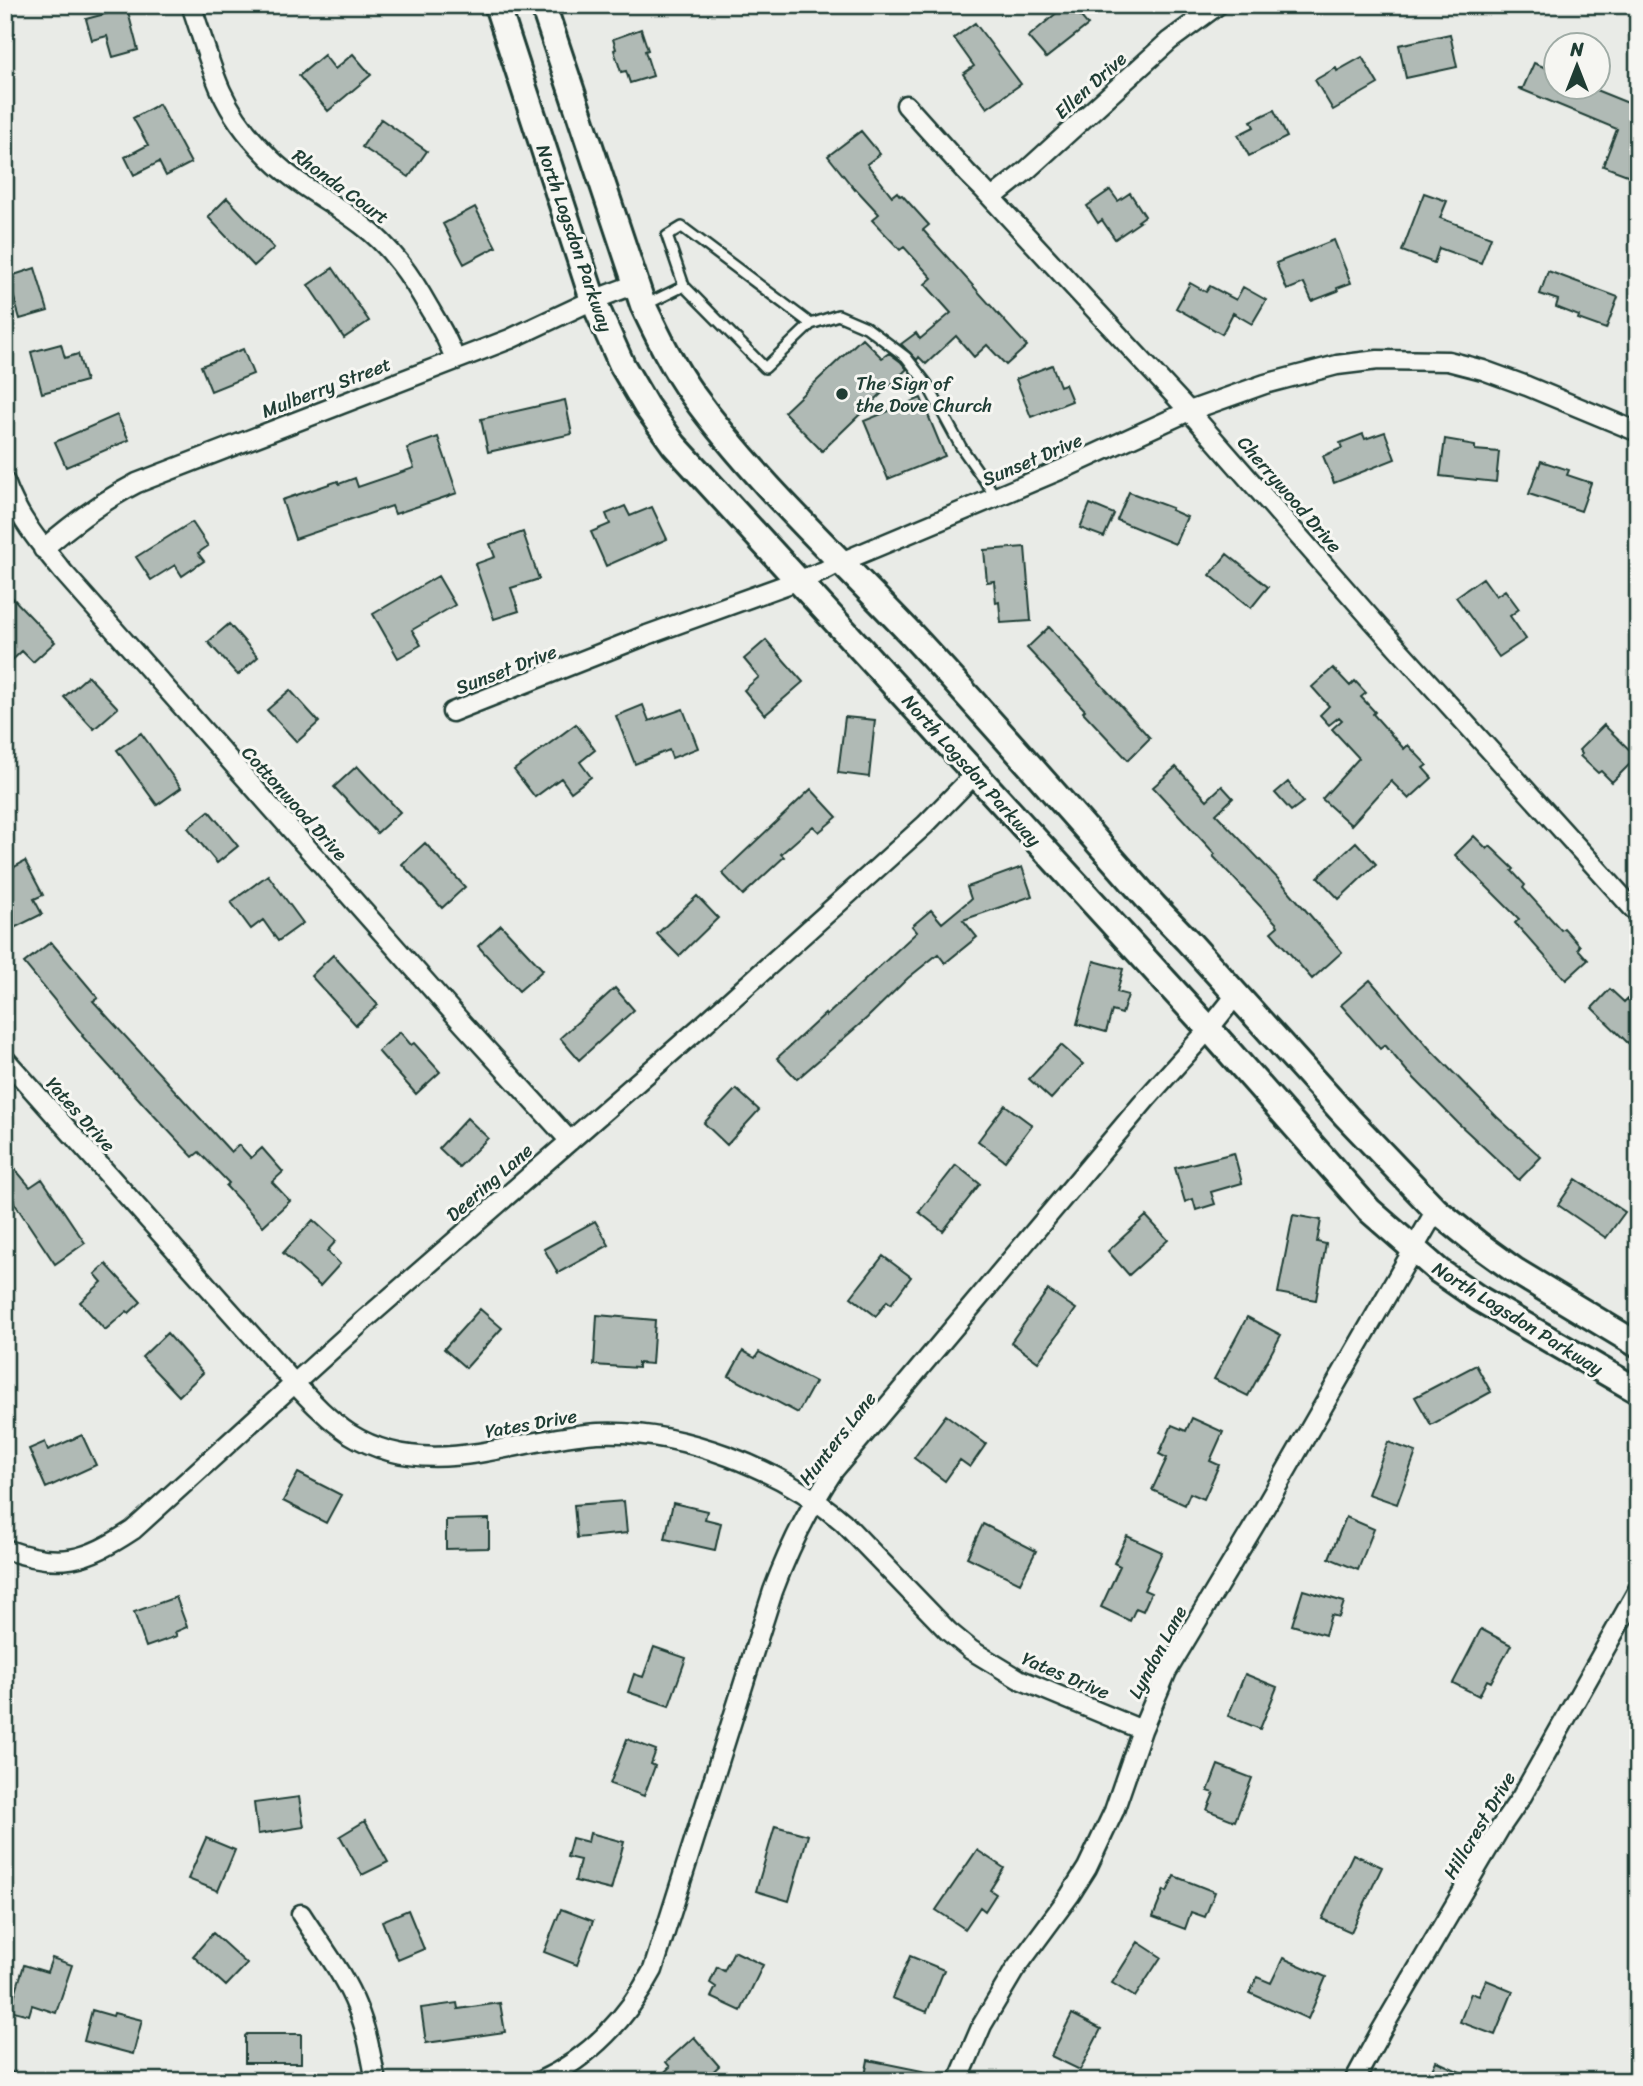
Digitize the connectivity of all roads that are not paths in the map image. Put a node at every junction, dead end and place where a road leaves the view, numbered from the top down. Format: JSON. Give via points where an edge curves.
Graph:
{"nodes":[{"id":1,"x":191,"y":5,"type":"edge"},
{"id":2,"x":496,"y":5,"type":"edge"},
{"id":3,"x":543,"y":5,"type":"edge"},
{"id":4,"x":1218,"y":5,"type":"edge"},
{"id":5,"x":906,"y":105,"type":"dead end"},
{"id":6,"x":992,"y":198,"type":"junction"},
{"id":7,"x":684,"y":286,"type":"junction"},
{"id":8,"x":639,"y":295,"type":"junction"},
{"id":9,"x":593,"y":300,"type":"junction"},
{"id":10,"x":811,"y":324,"type":"junction"},
{"id":11,"x":455,"y":360,"type":"junction"},
{"id":12,"x":1189,"y":411,"type":"junction"},
{"id":13,"x":1638,"y":432,"type":"edge"},
{"id":14,"x":5,"y":482,"type":"edge"},
{"id":15,"x":996,"y":497,"type":"junction"},
{"id":16,"x":44,"y":549,"type":"junction"},
{"id":17,"x":841,"y":562,"type":"junction"},
{"id":18,"x":800,"y":580,"type":"junction"},
{"id":19,"x":452,"y":712,"type":"dead end"},
{"id":20,"x":975,"y":774,"type":"junction"},
{"id":21,"x":1638,"y":914,"type":"edge"},
{"id":22,"x":1236,"y":995,"type":"junction"},
{"id":23,"x":1209,"y":1029,"type":"junction"},
{"id":24,"x":5,"y":1059,"type":"edge"},
{"id":25,"x":570,"y":1141,"type":"junction"},
{"id":26,"x":1436,"y":1210,"type":"junction"},
{"id":27,"x":1413,"y":1250,"type":"junction"},
{"id":28,"x":1638,"y":1345,"type":"edge"},
{"id":29,"x":295,"y":1384,"type":"junction"},
{"id":30,"x":1638,"y":1391,"type":"edge"},
{"id":31,"x":814,"y":1500,"type":"junction"},
{"id":32,"x":5,"y":1549,"type":"edge"},
{"id":33,"x":1638,"y":1590,"type":"edge"},
{"id":34,"x":1142,"y":1730,"type":"junction"},
{"id":35,"x":301,"y":1914,"type":"dead end"},
{"id":36,"x":376,"y":2081,"type":"edge"},
{"id":37,"x":541,"y":2081,"type":"edge"},
{"id":38,"x":958,"y":2081,"type":"edge"},
{"id":39,"x":1354,"y":2081,"type":"edge"}],
"edges":[{"from":1,"to":11,"type":"street","name":"Rhonda Court","via":[[221,91],[248,134],[299,184],[360,224],[396,257],[449,342]]},
{"from":2,"to":9,"type":"main road","name":"North Logsdon Parkway"},
{"from":3,"to":8,"type":"main road","name":"North Logsdon Parkway"},
{"from":4,"to":6,"type":"street","name":"Ellen Drive","via":[[1169,41]]},
{"from":5,"to":6,"type":"street","name":"Cherrywood Drive"},
{"from":6,"to":12,"type":"street","name":"Cherrywood Drive"},
{"from":7,"to":8,"type":"lane"},
{"from":7,"to":10,"type":"lane","via":[[765,368]]},
{"from":7,"to":10,"type":"lane","via":[[667,236],[682,227]]},
{"from":8,"to":9,"type":"street","name":"Mulberry Street"},
{"from":8,"to":17,"type":"main road","name":"North Logsdon Parkway","via":[[665,351],[698,402],[752,468]]},
{"from":9,"to":11,"type":"street","name":"Mulberry Street"},
{"from":9,"to":18,"type":"main road","name":"North Logsdon Parkway","via":[[622,365],[674,445]]},
{"from":10,"to":15,"type":"lane","via":[[838,316],[866,327],[906,357]]},
{"from":11,"to":16,"type":"street","name":"Mulberry Street","via":[[136,483],[85,514]]},
{"from":12,"to":13,"type":"street","name":"Sunset Drive","via":[[1337,365],[1413,359],[1483,370]]},
{"from":12,"to":15,"type":"street","name":"Sunset Drive"},
{"from":12,"to":21,"type":"street","name":"Cherrywood Drive"},
{"from":14,"to":16,"type":"street","name":"Cottonwood Drive","via":[[19,515]]},
{"from":15,"to":17,"type":"street","name":"Sunset Drive"},
{"from":16,"to":25,"type":"street","name":"Cottonwood Drive"},
{"from":17,"to":18,"type":"street","name":"Sunset Drive"},
{"from":17,"to":22,"type":"main road","name":"North Logsdon Parkway"},
{"from":18,"to":19,"type":"street","name":"Sunset Drive"},
{"from":18,"to":20,"type":"main road","name":"North Logsdon Parkway"},
{"from":20,"to":23,"type":"main road","name":"North Logsdon Parkway"},
{"from":20,"to":25,"type":"street","name":"Deering Lane","via":[[915,834]]},
{"from":22,"to":23,"type":"street","name":"Hunters Lane"},
{"from":22,"to":26,"type":"main road","name":"North Logsdon Parkway"},
{"from":23,"to":27,"type":"main road","name":"North Logsdon Parkway","via":[[1369,1210]]},
{"from":23,"to":31,"type":"street","name":"Hunters Lane","via":[[1120,1129]]},
{"from":24,"to":29,"type":"street","name":"Yates Drive"},
{"from":25,"to":29,"type":"street","name":"Deering Lane"},
{"from":26,"to":27,"type":"street","name":"Lyndon Lane"},
{"from":26,"to":28,"type":"main road","name":"North Logsdon Parkway","via":[[1514,1270]]},
{"from":27,"to":30,"type":"main road","name":"North Logsdon Parkway","via":[[1478,1298]]},
{"from":27,"to":34,"type":"street","name":"Lyndon Lane","via":[[1171,1662]]},
{"from":29,"to":31,"type":"street","name":"Yates Drive","via":[[351,1434],[397,1453],[448,1458],[571,1436],[647,1434],[746,1464]]},
{"from":29,"to":32,"type":"street","name":"Deering Lane","via":[[133,1530],[108,1547],[81,1558],[52,1561]]},
{"from":31,"to":34,"type":"street","name":"Yates Drive","via":[[843,1522],[971,1650],[1019,1679]]},
{"from":31,"to":37,"type":"street","name":"Hunters Lane","via":[[773,1591],[653,1970],[622,2020],[576,2060]]},
{"from":33,"to":39,"type":"street","name":"Hillcrest Drive"},
{"from":34,"to":38,"type":"street","name":"Lyndon Lane","via":[[1114,1811],[1087,1868],[1014,1971],[982,2025]]},
{"from":35,"to":36,"type":"street","via":[[357,2007]]}]}
